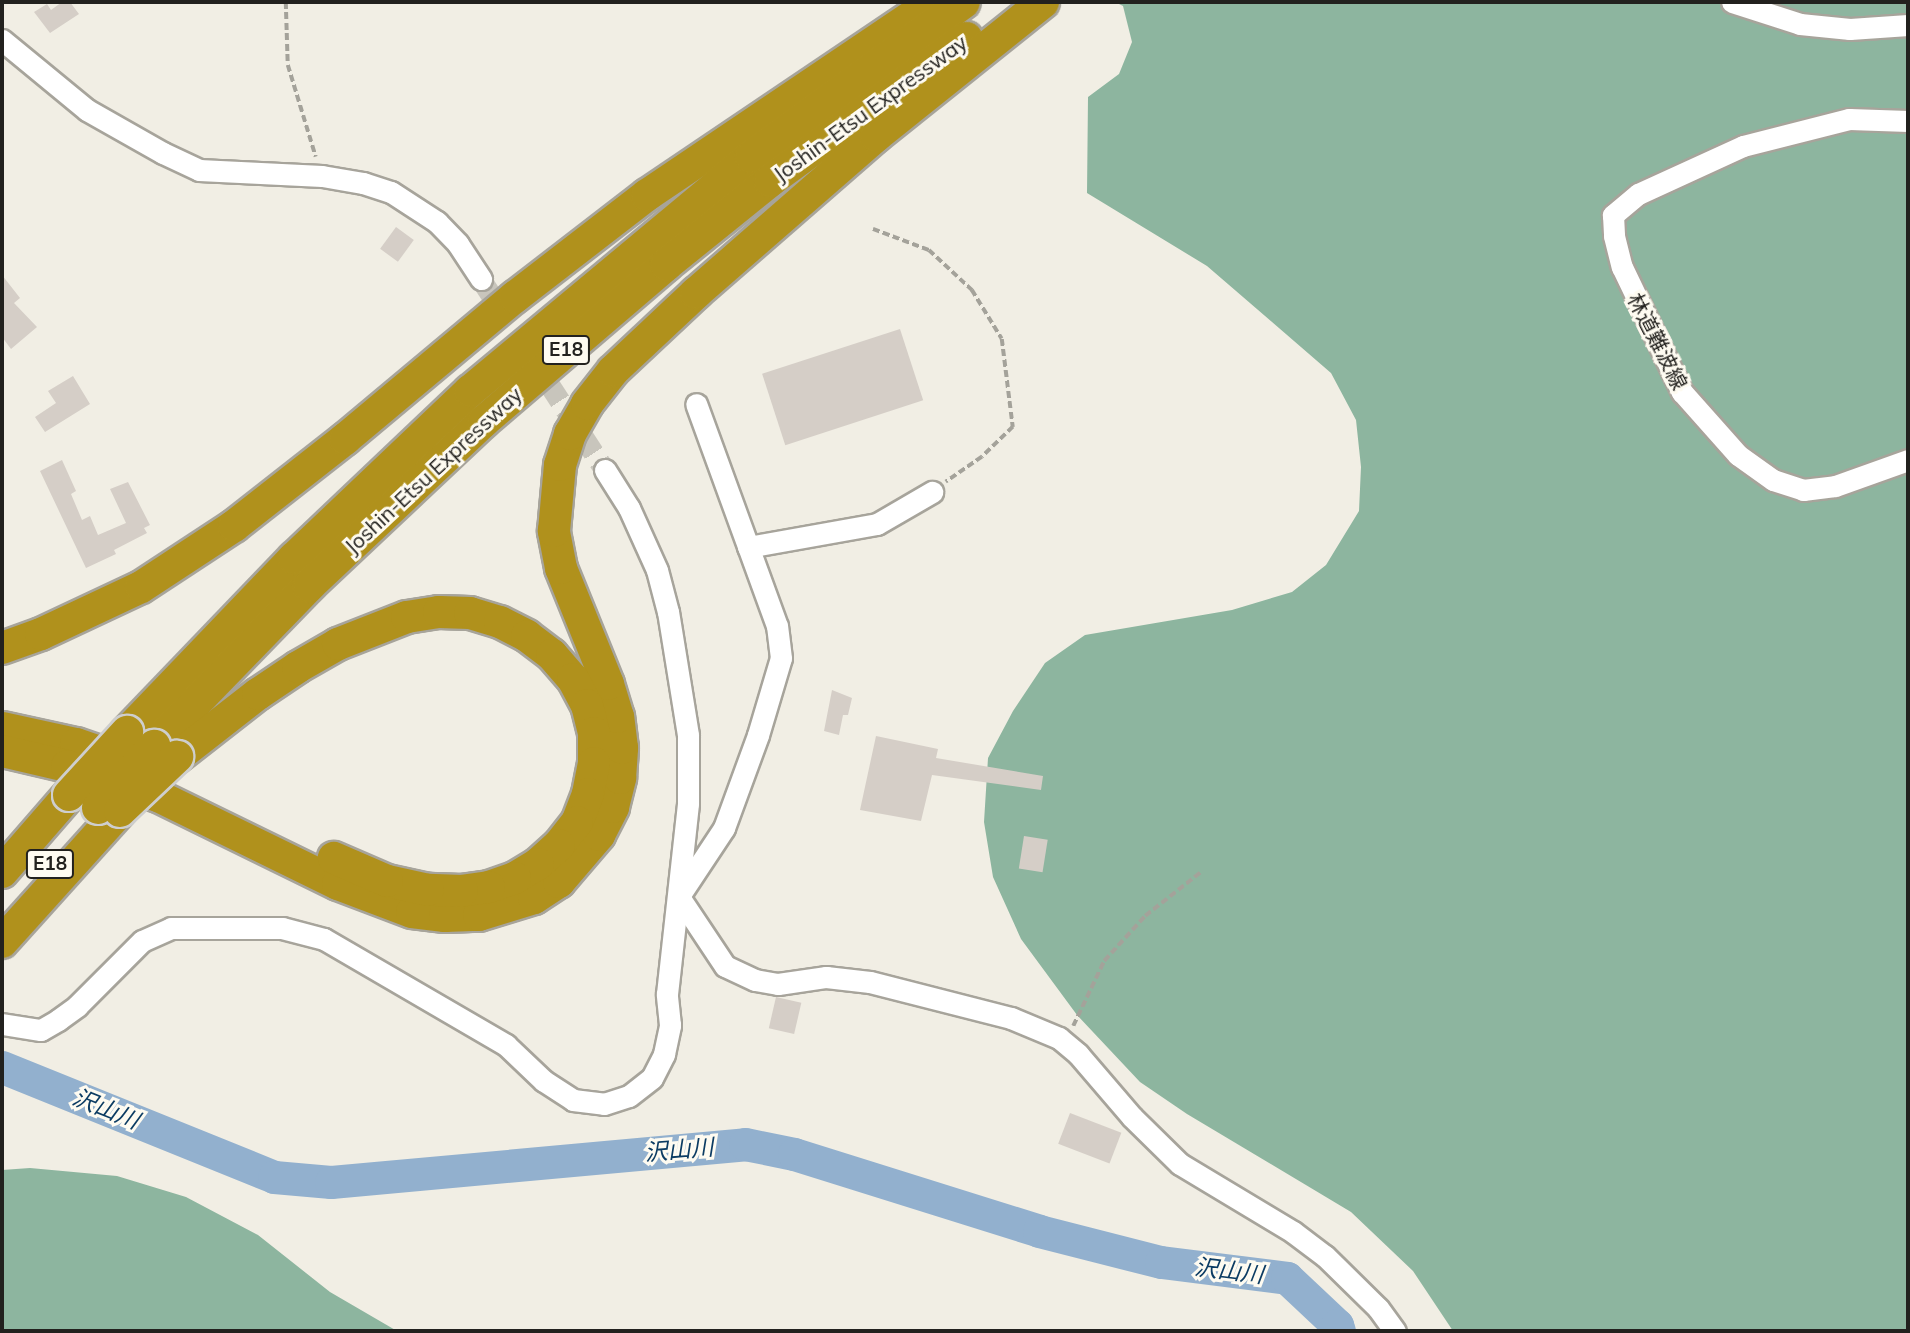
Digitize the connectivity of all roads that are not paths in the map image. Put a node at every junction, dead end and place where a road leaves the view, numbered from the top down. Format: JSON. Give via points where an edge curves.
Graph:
{"nodes":[{"id":1,"x":933,"y":2,"type":"edge"},
{"id":2,"x":964,"y":2,"type":"edge"},
{"id":3,"x":1019,"y":2,"type":"edge"},
{"id":4,"x":1043,"y":2,"type":"edge"},
{"id":5,"x":1732,"y":2,"type":"edge"},
{"id":6,"x":1908,"y":25,"type":"edge"},
{"id":7,"x":2,"y":40,"type":"edge"},
{"id":8,"x":1908,"y":121,"type":"edge"},
{"id":9,"x":481,"y":279,"type":"tunnel mouth"},
{"id":10,"x":696,"y":404,"type":"dead end"},
{"id":11,"x":1908,"y":460,"type":"edge"},
{"id":12,"x":605,"y":470,"type":"tunnel mouth"},
{"id":13,"x":932,"y":492,"type":"road end"},
{"id":14,"x":748,"y":547,"type":"junction"},
{"id":15,"x":2,"y":648,"type":"edge"},
{"id":16,"x":2,"y":728,"type":"edge"},
{"id":17,"x":153,"y":745,"type":"junction"},
{"id":18,"x":2,"y":751,"type":"edge"},
{"id":19,"x":109,"y":809,"type":"junction"},
{"id":20,"x":2,"y":872,"type":"edge"},
{"id":21,"x":679,"y":897,"type":"junction"},
{"id":22,"x":2,"y":920,"type":"edge"},
{"id":23,"x":2,"y":942,"type":"edge"},
{"id":24,"x":2,"y":1024,"type":"edge"},
{"id":25,"x":1395,"y":1331,"type":"edge"}],
"edges":[{"from":1,"to":15,"type":"highway","via":[[647,195],[234,526],[141,587]]},
{"from":2,"to":17,"type":"highway","name":"Joshin-Etsu Expressway","number":"E18","via":[[751,157],[470,391],[294,558]]},
{"from":3,"to":17,"type":"highway","name":"Joshin-Etsu Expressway","number":"E18","via":[[770,181],[563,352],[309,586]]},
{"from":4,"to":18,"type":"highway","via":[[876,136],[696,293],[613,371],[570,434],[560,465],[554,531],[561,568],[608,684],[622,748],[613,807],[599,835],[559,882],[534,898],[479,915],[412,912],[338,884],[158,796]]},
{"from":5,"to":6,"type":"street","via":[[1800,24],[1850,29]]},
{"from":7,"to":9,"type":"street","via":[[87,110],[199,170],[322,176],[391,192],[437,222]]},
{"from":8,"to":11,"type":"street","name":"林道難波線","via":[[1849,119],[1743,146],[1638,194],[1613,215],[1622,267],[1682,392],[1738,455],[1773,480],[1803,490],[1835,486]]},
{"from":10,"to":14,"type":"street"},
{"from":12,"to":21,"type":"street","via":[[645,540],[668,612],[688,735],[688,803]]},
{"from":13,"to":14,"type":"street","via":[[877,524]]},
{"from":14,"to":21,"type":"street","via":[[777,626],[781,657],[724,828]]},
{"from":16,"to":17,"type":"highway","via":[[76,744],[130,762],[232,806],[349,866],[428,890],[489,887],[538,864],[577,822],[594,763],[594,733],[587,705],[573,679],[527,636],[470,613],[407,617],[338,644],[258,694]]},
{"from":17,"to":19,"type":"highway","name":"Joshin-Etsu Expressway","number":"E18","bridge":true},
{"from":17,"to":20,"type":"highway","name":"Joshin-Etsu Expressway","number":"E18","bridge":true,"via":[[69,795]]},
{"from":19,"to":22,"type":"highway","name":"Joshin-Etsu Expressway","number":"E18"},
{"from":19,"to":23,"type":"highway"},
{"from":21,"to":24,"type":"street","via":[[664,1054],[652,1078],[629,1096],[604,1104],[573,1100],[544,1081],[506,1045],[324,939],[282,928],[171,928],[142,941],[77,1006],[41,1030]]},
{"from":21,"to":25,"type":"street","via":[[725,966],[755,979],[778,984],[826,977],[870,982],[1011,1018],[1063,1043],[1180,1164],[1325,1256]]}]}
